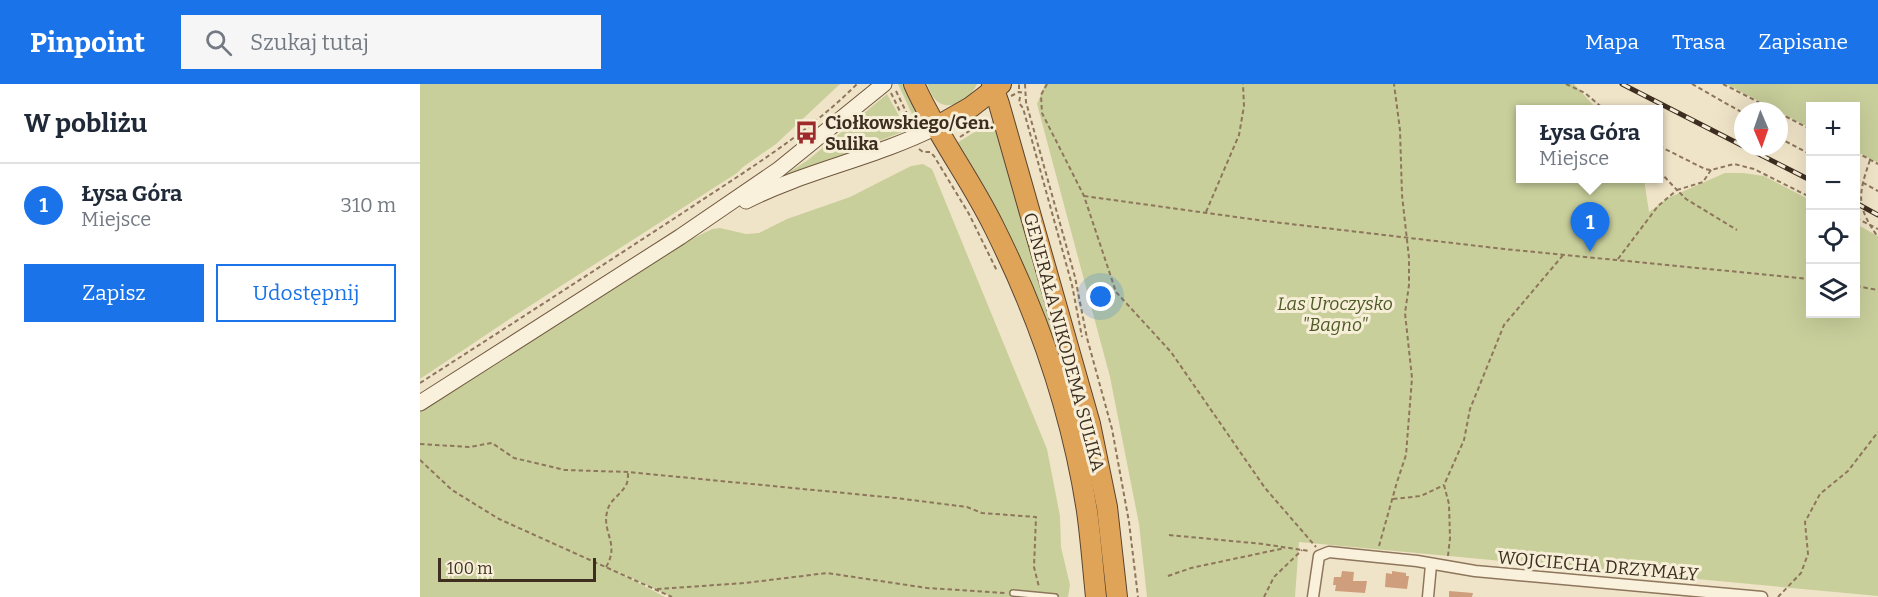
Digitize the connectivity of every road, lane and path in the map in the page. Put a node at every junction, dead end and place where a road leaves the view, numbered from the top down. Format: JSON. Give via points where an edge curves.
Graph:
{"nodes":[{"id":1,"x":857,"y":84,"type":"edge"},
{"id":2,"x":914,"y":84,"type":"edge"},
{"id":3,"x":1019,"y":84,"type":"edge"},
{"id":4,"x":1025,"y":84,"type":"edge"},
{"id":5,"x":1047,"y":84,"type":"edge"},
{"id":6,"x":1243,"y":84,"type":"edge"},
{"id":7,"x":1394,"y":84,"type":"edge"},
{"id":8,"x":1566,"y":84,"type":"edge"},
{"id":9,"x":1692,"y":84,"type":"edge"},
{"id":10,"x":1723,"y":84,"type":"edge"},
{"id":11,"x":889,"y":87,"type":"edge"},
{"id":12,"x":1003,"y":89,"type":"edge"},
{"id":13,"x":1025,"y":93,"type":"junction"},
{"id":14,"x":1758,"y":102,"type":"edge"},
{"id":15,"x":1599,"y":105,"type":"edge"},
{"id":16,"x":1734,"y":108,"type":"edge"},
{"id":17,"x":992,"y":117,"type":"dead end"},
{"id":18,"x":1788,"y":118,"type":"edge"},
{"id":19,"x":936,"y":127,"type":"junction"},
{"id":20,"x":1806,"y":127,"type":"edge"},
{"id":21,"x":914,"y":128,"type":"dead end"},
{"id":22,"x":910,"y":130,"type":"dead end"},
{"id":23,"x":952,"y":142,"type":"dead end"},
{"id":24,"x":1788,"y":143,"type":"edge"},
{"id":25,"x":922,"y":145,"type":"dead end"},
{"id":26,"x":918,"y":146,"type":"dead end"},
{"id":27,"x":1663,"y":148,"type":"edge"},
{"id":28,"x":929,"y":149,"type":"junction"},
{"id":29,"x":1806,"y":152,"type":"edge"},
{"id":30,"x":1860,"y":154,"type":"edge"},
{"id":31,"x":1870,"y":160,"type":"junction"},
{"id":32,"x":1878,"y":164,"type":"edge"},
{"id":33,"x":1711,"y":170,"type":"junction"},
{"id":34,"x":1663,"y":175,"type":"edge"},
{"id":35,"x":1860,"y":181,"type":"edge"},
{"id":36,"x":1863,"y":182,"type":"junction"},
{"id":37,"x":1677,"y":190,"type":"junction"},
{"id":38,"x":1878,"y":191,"type":"edge"},
{"id":39,"x":1806,"y":195,"type":"edge"},
{"id":40,"x":1084,"y":196,"type":"junction"},
{"id":41,"x":1206,"y":213,"type":"junction"},
{"id":42,"x":1860,"y":220,"type":"edge"},
{"id":43,"x":1870,"y":225,"type":"junction"},
{"id":44,"x":1878,"y":229,"type":"edge"},
{"id":45,"x":1737,"y":230,"type":"dead end"},
{"id":46,"x":680,"y":237,"type":"junction"},
{"id":47,"x":1407,"y":237,"type":"junction"},
{"id":48,"x":1878,"y":237,"type":"edge"},
{"id":49,"x":1564,"y":254,"type":"junction"},
{"id":50,"x":1618,"y":259,"type":"junction"},
{"id":51,"x":1001,"y":277,"type":"dead end"},
{"id":52,"x":1806,"y":279,"type":"edge"},
{"id":53,"x":1860,"y":287,"type":"edge"},
{"id":54,"x":1878,"y":290,"type":"edge"},
{"id":55,"x":420,"y":383,"type":"edge"},
{"id":56,"x":420,"y":403,"type":"edge"},
{"id":57,"x":1878,"y":432,"type":"edge"},
{"id":58,"x":420,"y":444,"type":"edge"},
{"id":59,"x":420,"y":460,"type":"edge"},
{"id":60,"x":628,"y":472,"type":"junction"},
{"id":61,"x":1444,"y":485,"type":"junction"},
{"id":62,"x":1392,"y":500,"type":"junction"},
{"id":63,"x":1169,"y":535,"type":"dead end"},
{"id":64,"x":1288,"y":547,"type":"junction"},
{"id":65,"x":1302,"y":550,"type":"junction"},
{"id":66,"x":1321,"y":553,"type":"junction"},
{"id":67,"x":1377,"y":556,"type":"junction"},
{"id":68,"x":1431,"y":564,"type":"junction"},
{"id":69,"x":1448,"y":566,"type":"junction"},
{"id":70,"x":606,"y":567,"type":"junction"},
{"id":71,"x":1168,"y":576,"type":"dead end"},
{"id":72,"x":657,"y":589,"type":"junction"},
{"id":73,"x":1013,"y":594,"type":"joint"},
{"id":74,"x":1041,"y":595,"type":"junction"},
{"id":75,"x":1117,"y":596,"type":"edge"},
{"id":76,"x":672,"y":597,"type":"edge"},
{"id":77,"x":1055,"y":597,"type":"edge"},
{"id":78,"x":1096,"y":597,"type":"edge"},
{"id":79,"x":1138,"y":597,"type":"edge"},
{"id":80,"x":1264,"y":597,"type":"edge"},
{"id":81,"x":1313,"y":597,"type":"edge"},
{"id":82,"x":1428,"y":597,"type":"edge"},
{"id":83,"x":1762,"y":597,"type":"edge"},
{"id":84,"x":1778,"y":597,"type":"edge"}],
"edges":[{"from":1,"to":55,"type":"path","via":[[766,158]]},
{"from":2,"to":19,"type":"highway","name":"GENERAŁA NIKODEMA SULIKA"},
{"from":3,"to":12,"type":"path"},
{"from":4,"to":13,"type":"path"},
{"from":5,"to":40,"type":"path","via":[[1041,95],[1042,113]]},
{"from":6,"to":41,"type":"path","via":[[1239,135]]},
{"from":7,"to":47,"type":"path"},
{"from":8,"to":15,"type":"path"},
{"from":9,"to":16,"type":"path"},
{"from":10,"to":14,"type":"path"},
{"from":11,"to":21,"type":"path"},
{"from":11,"to":22,"type":"path"},
{"from":11,"to":46,"type":"street"},
{"from":12,"to":13,"type":"path"},
{"from":12,"to":19,"type":"highway"},
{"from":12,"to":75,"type":"highway","name":"GENERAŁA NIKODEMA SULIKA","via":[[1090,424],[1107,507]]},
{"from":13,"to":79,"type":"path","via":[[1076,277],[1112,429]]},
{"from":17,"to":23,"type":"path"},
{"from":18,"to":20,"type":"path"},
{"from":19,"to":46,"type":"street","via":[[757,195]]},
{"from":19,"to":78,"type":"highway","name":"GENERAŁA NIKODEMA SULIKA","via":[[993,225],[1052,369],[1081,478]]},
{"from":24,"to":29,"type":"path"},
{"from":25,"to":28,"type":"path"},
{"from":26,"to":28,"type":"path","via":[[921,151]]},
{"from":27,"to":33,"type":"path"},
{"from":28,"to":51,"type":"path"},
{"from":30,"to":31,"type":"path"},
{"from":31,"to":32,"type":"path"},
{"from":31,"to":36,"type":"path"},
{"from":33,"to":37,"type":"path","via":[[1703,182]]},
{"from":33,"to":39,"type":"path","via":[[1734,164],[1754,169]]},
{"from":34,"to":37,"type":"path"},
{"from":35,"to":36,"type":"path"},
{"from":36,"to":38,"type":"path"},
{"from":36,"to":43,"type":"path","via":[[1861,206]]},
{"from":37,"to":45,"type":"path"},
{"from":37,"to":50,"type":"path","via":[[1658,206]]},
{"from":40,"to":41,"type":"path"},
{"from":40,"to":66,"type":"path","via":[[1116,292],[1171,352],[1265,488]]},
{"from":41,"to":47,"type":"path"},
{"from":42,"to":43,"type":"path"},
{"from":43,"to":44,"type":"path"},
{"from":43,"to":48,"type":"path"},
{"from":46,"to":56,"type":"street"},
{"from":47,"to":49,"type":"path"},
{"from":47,"to":62,"type":"path","via":[[1409,285],[1405,313],[1412,378],[1410,422],[1406,455]]},
{"from":49,"to":50,"type":"path"},
{"from":49,"to":61,"type":"path","via":[[1504,325]]},
{"from":50,"to":52,"type":"path"},
{"from":53,"to":54,"type":"path"},
{"from":57,"to":84,"type":"path","via":[[1848,471],[1820,494],[1805,522],[1808,555],[1801,573]]},
{"from":58,"to":60,"type":"path","via":[[469,447],[492,443],[514,458],[565,470]]},
{"from":59,"to":70,"type":"path","via":[[452,490],[500,519]]},
{"from":60,"to":70,"type":"path","via":[[627,485],[607,512],[612,557]]},
{"from":60,"to":74,"type":"path","via":[[896,498],[967,507],[982,513],[1036,517],[1034,567]]},
{"from":61,"to":62,"type":"path","via":[[1421,496]]},
{"from":61,"to":69,"type":"path","via":[[1449,504]]},
{"from":62,"to":67,"type":"path"},
{"from":63,"to":64,"type":"path"},
{"from":64,"to":65,"type":"path"},
{"from":64,"to":71,"type":"path"},
{"from":65,"to":66,"type":"path"},
{"from":65,"to":80,"type":"path","via":[[1274,577]]},
{"from":66,"to":67,"type":"street","name":"WOJCIECHA DRZYMAŁY"},
{"from":66,"to":81,"type":"street"},
{"from":67,"to":68,"type":"street","name":"WOJCIECHA DRZYMAŁY"},
{"from":68,"to":69,"type":"street","name":"WOJCIECHA DRZYMAŁY"},
{"from":68,"to":82,"type":"street"},
{"from":69,"to":83,"type":"street","name":"WOJCIECHA DRZYMAŁY","via":[[1559,580]]},
{"from":70,"to":72,"type":"path"},
{"from":72,"to":73,"type":"path","via":[[827,573],[927,588]]},
{"from":72,"to":76,"type":"path"},
{"from":73,"to":74,"type":"lane"},
{"from":74,"to":77,"type":"lane"}]}
